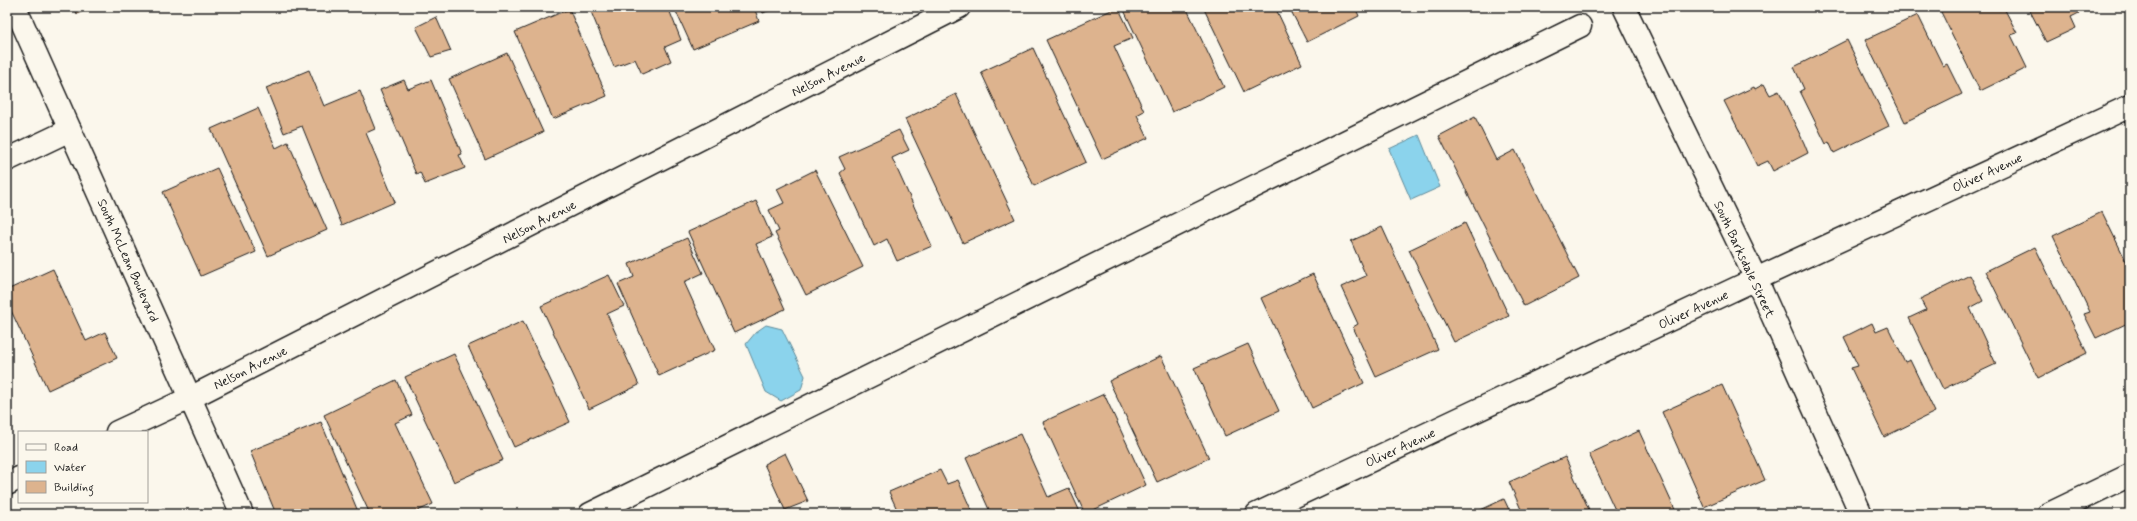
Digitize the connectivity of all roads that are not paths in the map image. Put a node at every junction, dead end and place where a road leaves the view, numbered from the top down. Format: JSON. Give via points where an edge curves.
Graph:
{"nodes":[{"id":1,"x":15,"y":7,"type":"edge"},
{"id":2,"x":959,"y":7,"type":"edge"},
{"id":3,"x":1624,"y":7,"type":"edge"},
{"id":4,"x":1580,"y":26,"type":"dead end"},
{"id":5,"x":2130,"y":106,"type":"edge"},
{"id":6,"x":70,"y":130,"type":"junction"},
{"id":7,"x":7,"y":160,"type":"edge"},
{"id":8,"x":1756,"y":279,"type":"junction"},
{"id":9,"x":190,"y":398,"type":"junction"},
{"id":10,"x":119,"y":431,"type":"edge"},
{"id":11,"x":2130,"y":475,"type":"edge"},
{"id":12,"x":18,"y":478,"type":"edge"},
{"id":13,"x":7,"y":484,"type":"edge"},
{"id":14,"x":242,"y":514,"type":"edge"},
{"id":15,"x":590,"y":514,"type":"edge"},
{"id":16,"x":1257,"y":514,"type":"edge"},
{"id":17,"x":1861,"y":514,"type":"edge"},
{"id":18,"x":2049,"y":514,"type":"edge"}],
"edges":[{"from":1,"to":6,"type":"street","name":"South McLean Boulevard"},
{"from":2,"to":9,"type":"street","name":"Nelson Avenue"},
{"from":3,"to":8,"type":"street","name":"South Barksdale Street"},
{"from":4,"to":15,"type":"street"},
{"from":5,"to":8,"type":"street","name":"Oliver Avenue"},
{"from":6,"to":7,"type":"street"},
{"from":6,"to":9,"type":"street","name":"South McLean Boulevard"},
{"from":8,"to":16,"type":"street","name":"Oliver Avenue"},
{"from":8,"to":17,"type":"street","name":"South Barksdale Street"},
{"from":9,"to":10,"type":"street","name":"Nelson Avenue"},
{"from":9,"to":14,"type":"street","name":"South McLean Boulevard"},
{"from":11,"to":18,"type":"street"},
{"from":12,"to":13,"type":"street"}]}
